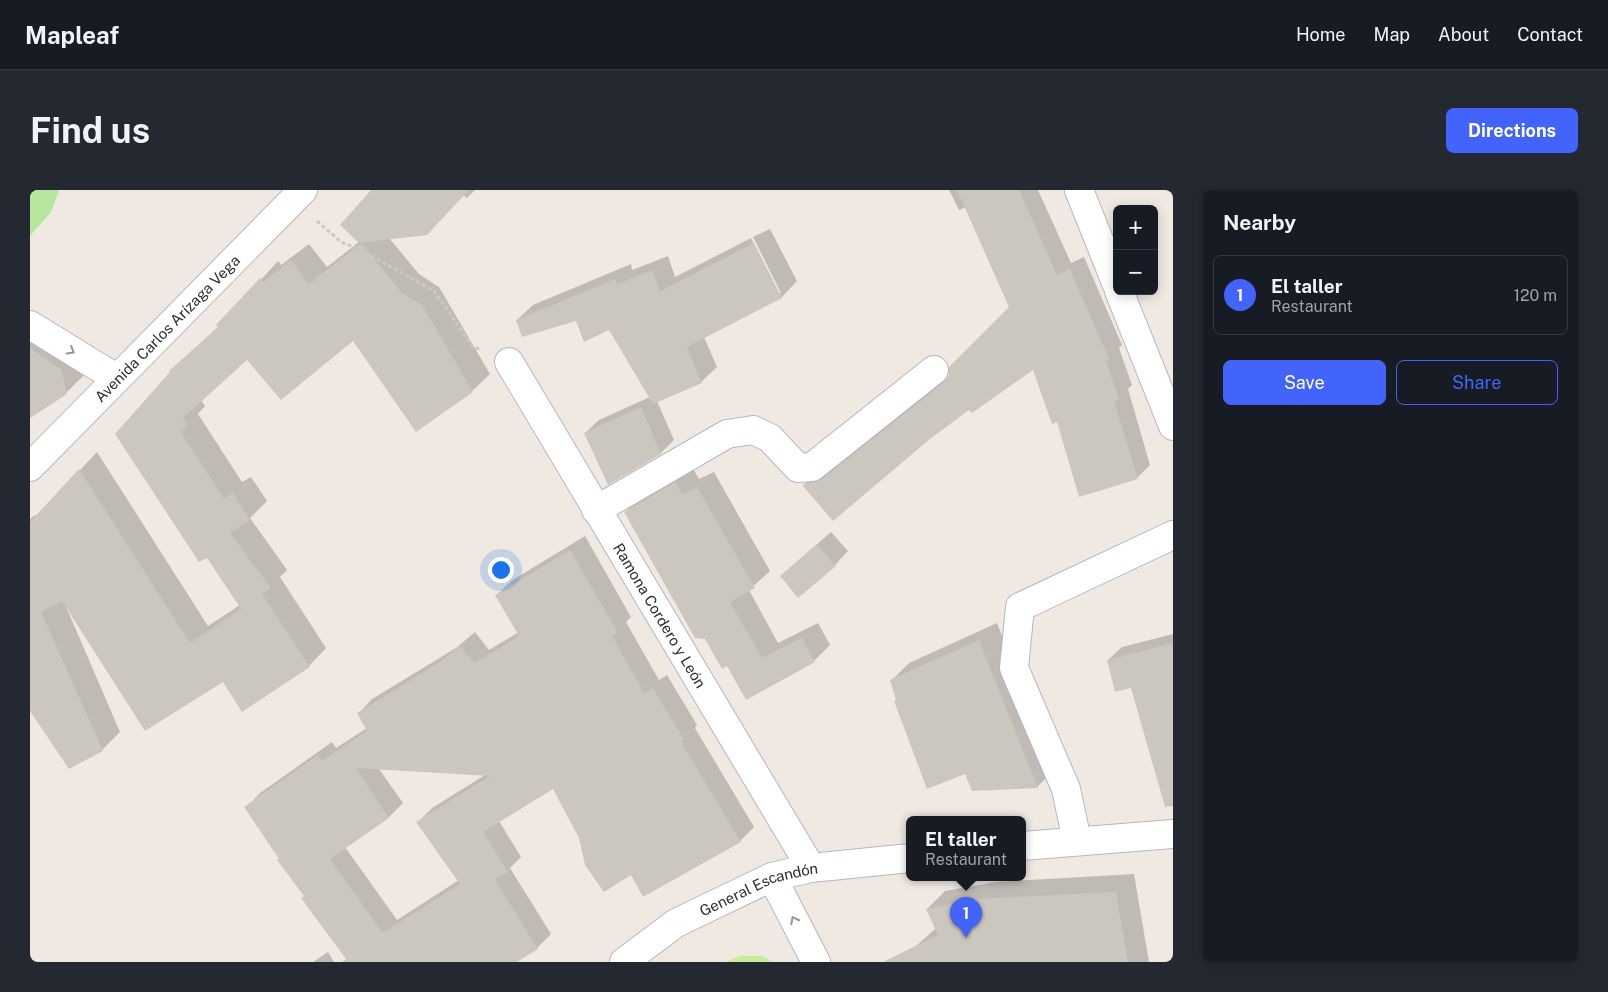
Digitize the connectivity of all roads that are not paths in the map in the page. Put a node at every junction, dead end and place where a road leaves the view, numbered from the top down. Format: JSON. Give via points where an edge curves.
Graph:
{"nodes":[{"id":1,"x":1079,"y":190,"type":"edge"},
{"id":2,"x":298,"y":195,"type":"edge"},
{"id":3,"x":1113,"y":275,"type":"edge"},
{"id":4,"x":1121,"y":295,"type":"edge"},
{"id":5,"x":30,"y":325,"type":"edge"},
{"id":6,"x":509,"y":362,"type":"road end"},
{"id":7,"x":934,"y":370,"type":"dead end"},
{"id":8,"x":116,"y":378,"type":"junction"},
{"id":9,"x":1173,"y":426,"type":"edge"},
{"id":10,"x":30,"y":467,"type":"edge"},
{"id":11,"x":596,"y":510,"type":"junction"},
{"id":12,"x":1173,"y":535,"type":"edge"},
{"id":13,"x":1173,"y":834,"type":"edge"},
{"id":14,"x":1077,"y":841,"type":"junction"},
{"id":15,"x":1026,"y":846,"type":"edge"},
{"id":16,"x":906,"y":858,"type":"edge"},
{"id":17,"x":811,"y":868,"type":"junction"},
{"id":18,"x":772,"y":877,"type":"junction"},
{"id":19,"x":624,"y":962,"type":"edge"},
{"id":20,"x":816,"y":962,"type":"edge"}],
"edges":[{"from":1,"to":3,"type":"street"},
{"from":2,"to":8,"type":"street","name":"Avenida Carlos Arízaga Vega"},
{"from":4,"to":9,"type":"street"},
{"from":5,"to":8,"type":"street","one_way":true},
{"from":6,"to":11,"type":"street","name":"Ramona Cordero y León"},
{"from":7,"to":11,"type":"street","via":[[812,467],[798,468],[770,438],[754,430],[727,434]]},
{"from":8,"to":10,"type":"street","name":"Avenida Carlos Arízaga Vega"},
{"from":11,"to":17,"type":"street","name":"Ramona Cordero y León"},
{"from":12,"to":14,"type":"street","via":[[1020,607],[1014,668],[1066,789]]},
{"from":13,"to":14,"type":"street"},
{"from":14,"to":15,"type":"street"},
{"from":16,"to":17,"type":"street","name":"General Escandón"},
{"from":17,"to":18,"type":"street","name":"General Escandón"},
{"from":18,"to":19,"type":"street","name":"General Escandón","via":[[676,923]]},
{"from":20,"to":18,"type":"street","one_way":true}]}
